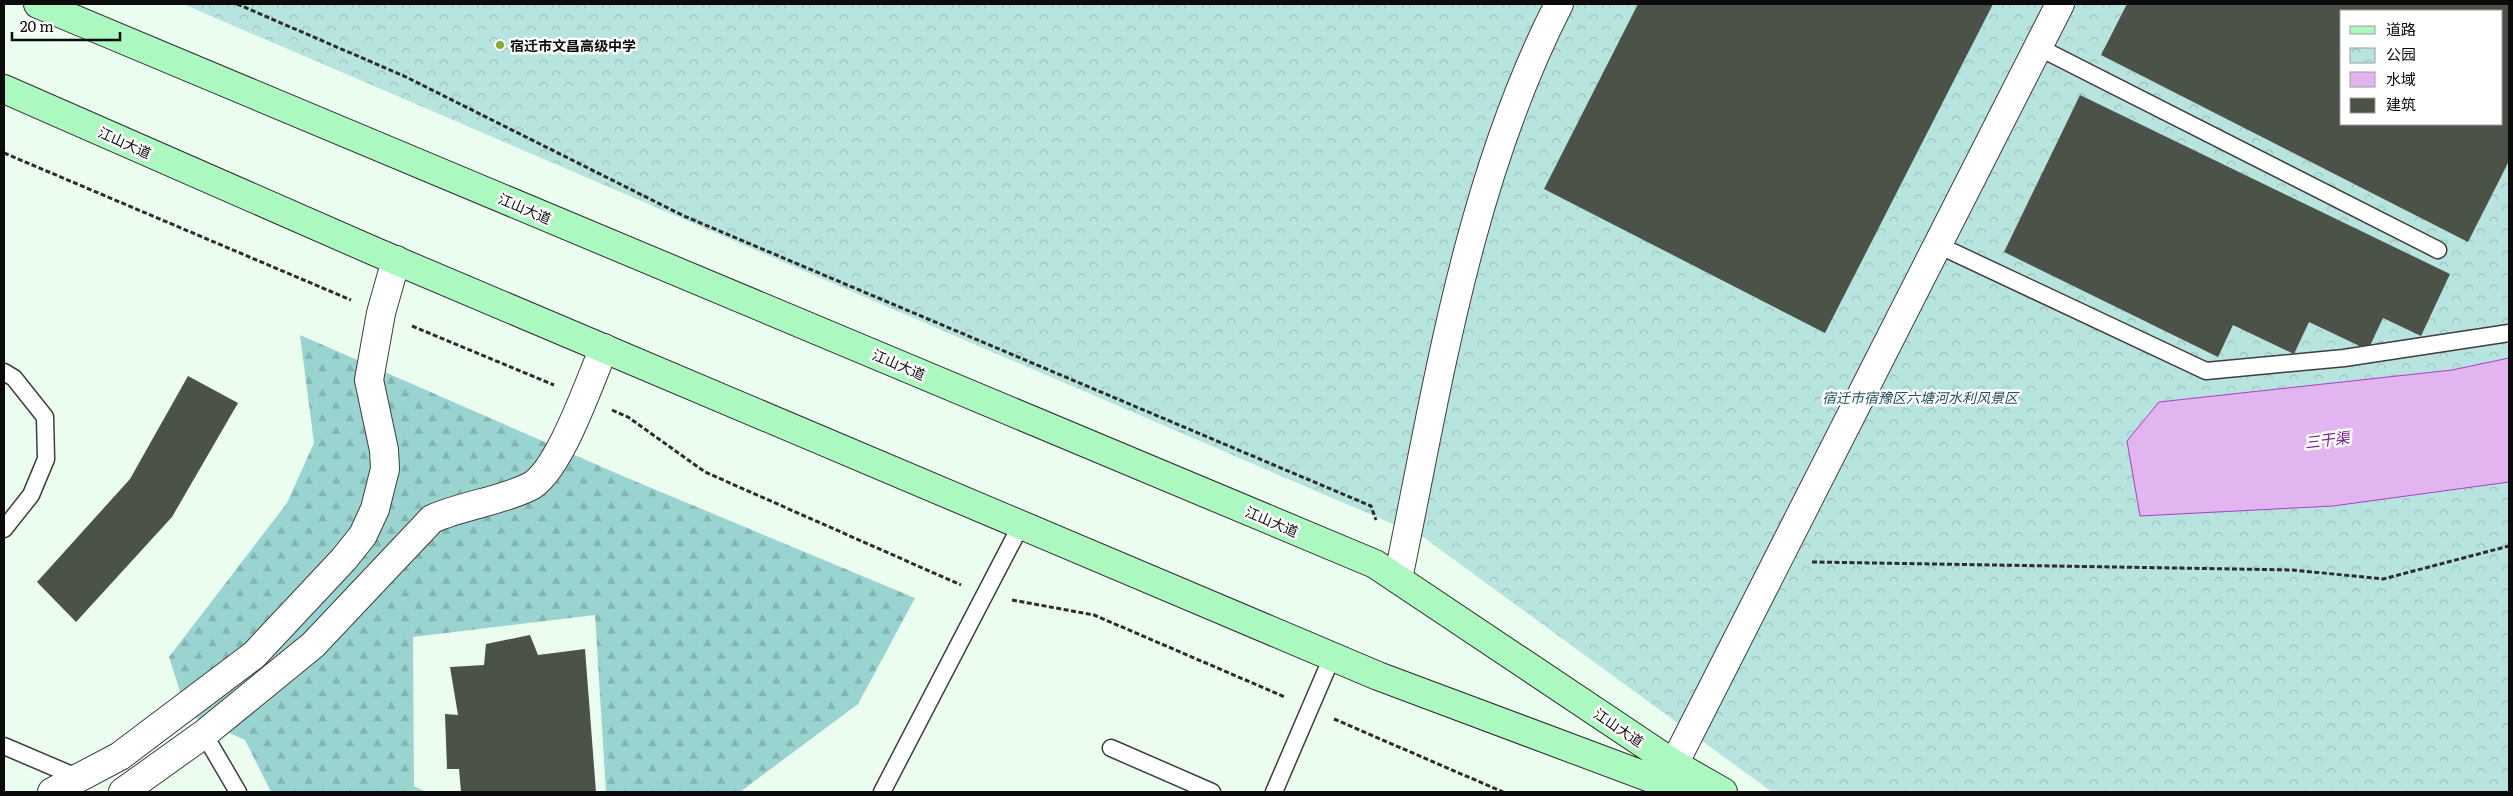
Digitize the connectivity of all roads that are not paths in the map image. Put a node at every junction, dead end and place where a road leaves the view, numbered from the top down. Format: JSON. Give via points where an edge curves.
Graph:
{"nodes":[{"id":1,"x":38,"y":4,"type":"edge"},
{"id":2,"x":1559,"y":4,"type":"edge"},
{"id":3,"x":2060,"y":4,"type":"edge"},
{"id":4,"x":2038,"y":48,"type":"junction"},
{"id":5,"x":4,"y":89,"type":"edge"},
{"id":6,"x":1938,"y":245,"type":"junction"},
{"id":7,"x":2438,"y":250,"type":"dead end"},
{"id":8,"x":396,"y":260,"type":"junction"},
{"id":9,"x":2509,"y":333,"type":"edge"},
{"id":10,"x":604,"y":348,"type":"junction"},
{"id":11,"x":4,"y":372,"type":"edge"},
{"id":12,"x":1022,"y":525,"type":"junction"},
{"id":13,"x":4,"y":529,"type":"edge"},
{"id":14,"x":1398,"y":579,"type":"junction"},
{"id":15,"x":1332,"y":657,"type":"junction"},
{"id":16,"x":204,"y":734,"type":"junction"},
{"id":17,"x":4,"y":746,"type":"edge"},
{"id":18,"x":1111,"y":748,"type":"dead end"},
{"id":19,"x":1674,"y":764,"type":"junction"},
{"id":20,"x":79,"y":778,"type":"junction"},
{"id":21,"x":127,"y":791,"type":"edge"},
{"id":22,"x":1278,"y":791,"type":"edge"},
{"id":23,"x":52,"y":792,"type":"edge"},
{"id":24,"x":238,"y":792,"type":"edge"},
{"id":25,"x":882,"y":792,"type":"edge"},
{"id":26,"x":1212,"y":792,"type":"edge"},
{"id":27,"x":1688,"y":792,"type":"edge"},
{"id":28,"x":1723,"y":792,"type":"edge"}],
"edges":[{"from":1,"to":14,"type":"main road","name":"江山大道","via":[[1375,564]]},
{"from":2,"to":14,"type":"street","via":[[1515,101],[1493,164],[1459,288]]},
{"from":3,"to":4,"type":"street"},
{"from":4,"to":6,"type":"street"},
{"from":4,"to":7,"type":"lane"},
{"from":5,"to":8,"type":"main road","name":"江山大道"},
{"from":6,"to":9,"type":"lane","via":[[2206,371],[2344,358]]},
{"from":6,"to":19,"type":"street"},
{"from":8,"to":10,"type":"main road","name":"江山大道"},
{"from":8,"to":20,"type":"street","via":[[381,313],[369,380],[385,469],[376,509],[363,535],[254,655],[120,756]]},
{"from":10,"to":12,"type":"main road","name":"江山大道"},
{"from":10,"to":16,"type":"street","via":[[548,472],[532,486],[498,500],[432,519],[313,645]]},
{"from":11,"to":13,"type":"lane","via":[[14,378],[44,417],[46,459],[31,495]]},
{"from":12,"to":15,"type":"main road","name":"江山大道"},
{"from":12,"to":25,"type":"lane"},
{"from":14,"to":19,"type":"main road","name":"江山大道"},
{"from":15,"to":22,"type":"lane"},
{"from":15,"to":27,"type":"main road","name":"江山大道"},
{"from":16,"to":21,"type":"street"},
{"from":16,"to":24,"type":"lane"},
{"from":17,"to":20,"type":"lane"},
{"from":18,"to":26,"type":"lane"},
{"from":19,"to":28,"type":"main road","name":"江山大道"},
{"from":20,"to":23,"type":"street"}]}
